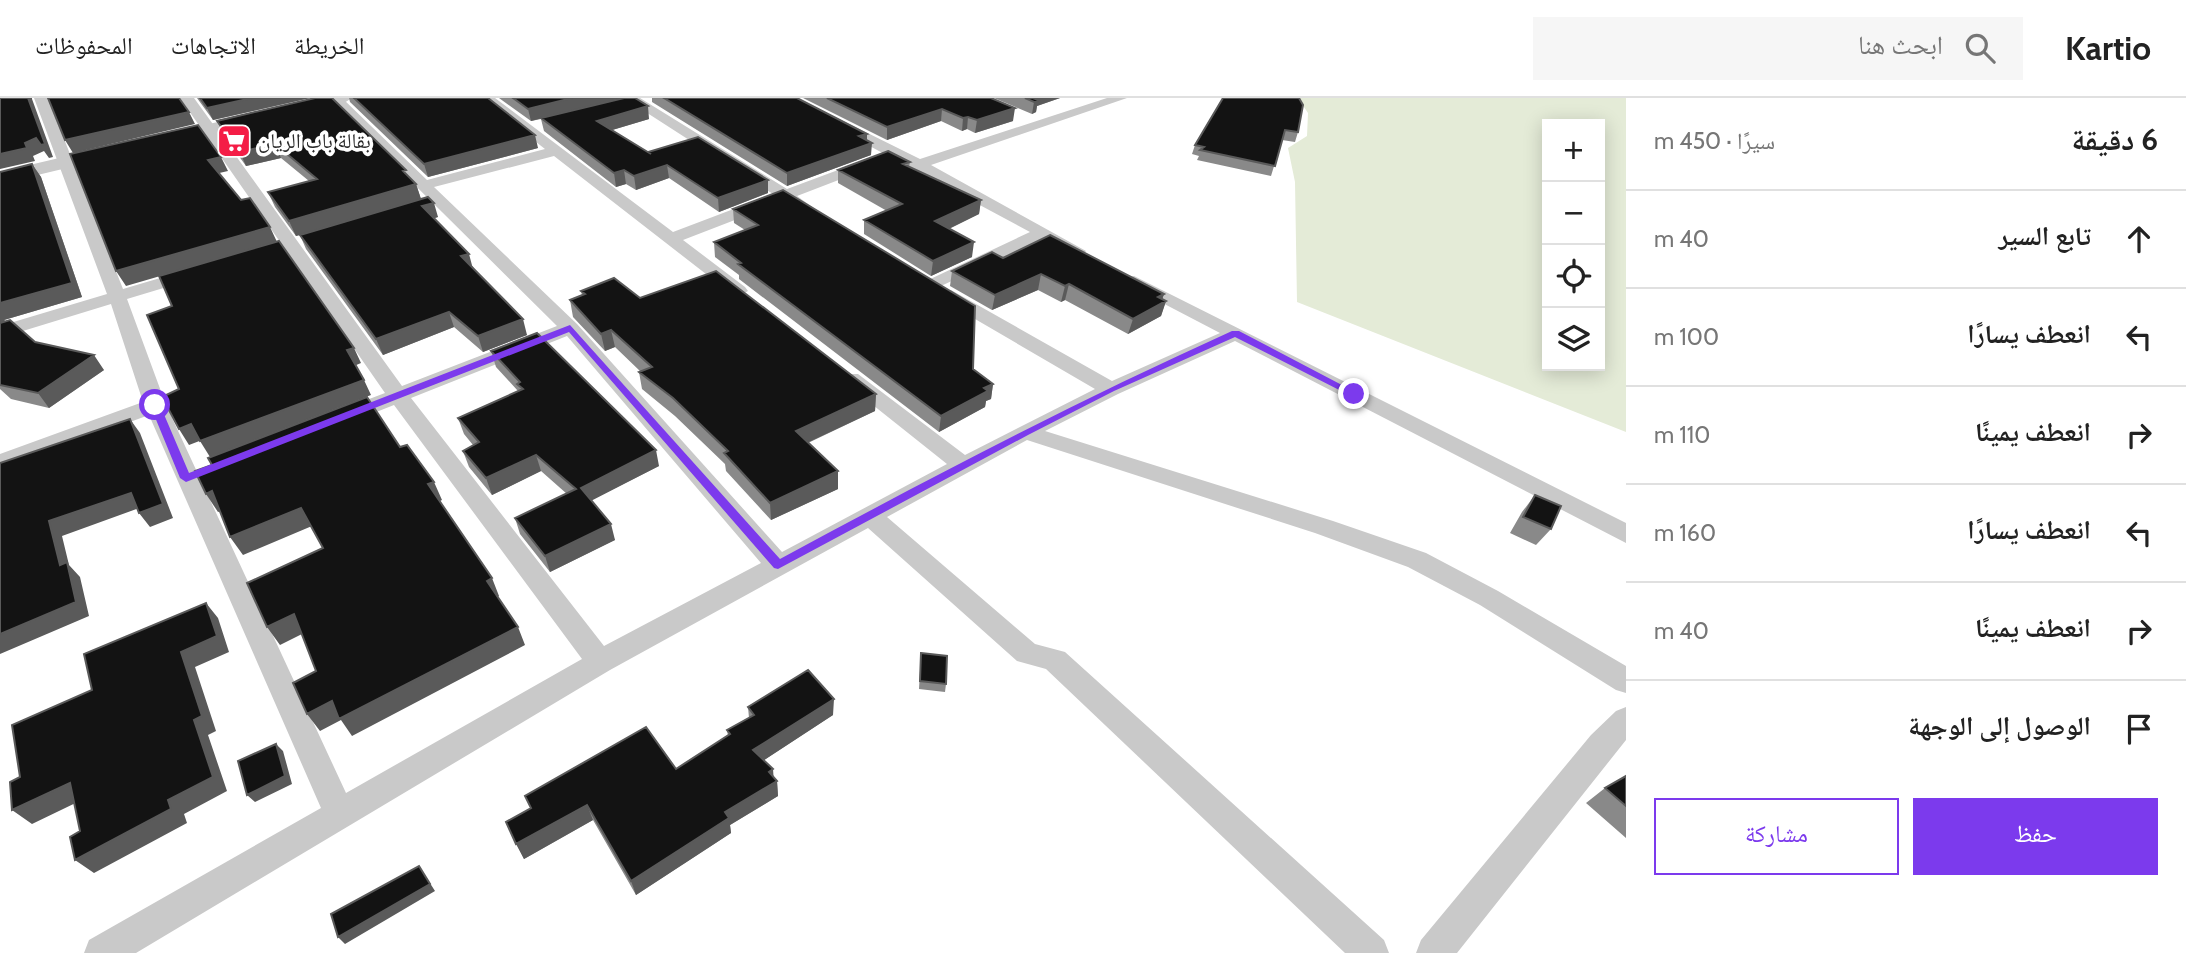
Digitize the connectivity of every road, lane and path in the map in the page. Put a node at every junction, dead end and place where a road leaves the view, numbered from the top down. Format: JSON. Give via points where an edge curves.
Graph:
{"nodes":[{"id":1,"x":41,"y":98,"type":"edge"},
{"id":2,"x":187,"y":98,"type":"edge"},
{"id":3,"x":487,"y":98,"type":"edge"},
{"id":4,"x":787,"y":98,"type":"edge"},
{"id":5,"x":1119,"y":98,"type":"edge"},
{"id":6,"x":338,"y":99,"type":"edge"},
{"id":7,"x":635,"y":100,"type":"edge"},
{"id":8,"x":1020,"y":116,"type":"dead end"},
{"id":9,"x":552,"y":123,"type":"edge"},
{"id":10,"x":1041,"y":125,"type":"junction"},
{"id":11,"x":209,"y":129,"type":"junction"},
{"id":12,"x":527,"y":129,"type":"junction"},
{"id":13,"x":555,"y":151,"type":"junction"},
{"id":14,"x":897,"y":153,"type":"junction"},
{"id":15,"x":66,"y":162,"type":"junction"},
{"id":16,"x":919,"y":164,"type":"junction"},
{"id":17,"x":0,"y":178,"type":"edge"},
{"id":18,"x":424,"y":186,"type":"junction"},
{"id":19,"x":786,"y":196,"type":"junction"},
{"id":20,"x":440,"y":201,"type":"junction"},
{"id":21,"x":415,"y":208,"type":"edge"},
{"id":22,"x":819,"y":216,"type":"edge"},
{"id":23,"x":1042,"y":233,"type":"junction"},
{"id":24,"x":671,"y":239,"type":"junction"},
{"id":25,"x":1091,"y":258,"type":"edge"},
{"id":26,"x":211,"y":268,"type":"edge"},
{"id":27,"x":1115,"y":271,"type":"edge"},
{"id":28,"x":117,"y":296,"type":"junction"},
{"id":29,"x":758,"y":306,"type":"edge"},
{"id":30,"x":570,"y":328,"type":"junction"},
{"id":31,"x":0,"y":332,"type":"edge"},
{"id":32,"x":1236,"y":333,"type":"junction"},
{"id":33,"x":834,"y":365,"type":"edge"},
{"id":34,"x":1111,"y":389,"type":"junction"},
{"id":35,"x":398,"y":397,"type":"junction"},
{"id":36,"x":155,"y":405,"type":"junction"},
{"id":37,"x":323,"y":425,"type":"edge"},
{"id":38,"x":1025,"y":432,"type":"junction"},
{"id":39,"x":0,"y":462,"type":"edge"},
{"id":40,"x":964,"y":466,"type":"junction"},
{"id":41,"x":211,"y":468,"type":"edge"},
{"id":42,"x":186,"y":478,"type":"junction"},
{"id":43,"x":871,"y":516,"type":"junction"},
{"id":44,"x":1626,"y":534,"type":"edge"},
{"id":45,"x":778,"y":565,"type":"junction"},
{"id":46,"x":600,"y":662,"type":"junction"},
{"id":47,"x":1626,"y":681,"type":"edge"},
{"id":48,"x":1626,"y":720,"type":"edge"},
{"id":49,"x":340,"y":815,"type":"junction"},
{"id":50,"x":102,"y":953,"type":"edge"},
{"id":51,"x":1371,"y":953,"type":"edge"},
{"id":52,"x":1434,"y":953,"type":"edge"}],
"edges":[{"from":1,"to":15,"type":"street"},
{"from":2,"to":11,"type":"street"},
{"from":3,"to":12,"type":"street"},
{"from":4,"to":14,"type":"street"},
{"from":5,"to":10,"type":"street"},
{"from":6,"to":11,"type":"street"},
{"from":6,"to":18,"type":"street"},
{"from":7,"to":19,"type":"street"},
{"from":8,"to":10,"type":"street"},
{"from":9,"to":12,"type":"street"},
{"from":10,"to":16,"type":"street"},
{"from":11,"to":15,"type":"street"},
{"from":11,"to":35,"type":"street"},
{"from":12,"to":13,"type":"street"},
{"from":13,"to":18,"type":"street"},
{"from":13,"to":24,"type":"street"},
{"from":14,"to":16,"type":"street"},
{"from":14,"to":19,"type":"street"},
{"from":15,"to":17,"type":"street"},
{"from":15,"to":28,"type":"street"},
{"from":16,"to":23,"type":"street"},
{"from":18,"to":20,"type":"street"},
{"from":19,"to":22,"type":"street"},
{"from":19,"to":24,"type":"street"},
{"from":20,"to":21,"type":"street"},
{"from":20,"to":30,"type":"street"},
{"from":23,"to":25,"type":"street"},
{"from":23,"to":34,"type":"street","via":[[925,282]]},
{"from":24,"to":29,"type":"street"},
{"from":26,"to":28,"type":"street"},
{"from":27,"to":32,"type":"street"},
{"from":28,"to":31,"type":"street"},
{"from":28,"to":36,"type":"street"},
{"from":30,"to":35,"type":"street"},
{"from":30,"to":45,"type":"street"},
{"from":32,"to":34,"type":"street"},
{"from":32,"to":44,"type":"street"},
{"from":33,"to":40,"type":"street"},
{"from":34,"to":38,"type":"street"},
{"from":35,"to":37,"type":"street"},
{"from":35,"to":46,"type":"street"},
{"from":36,"to":39,"type":"street"},
{"from":36,"to":42,"type":"street"},
{"from":38,"to":40,"type":"street"},
{"from":38,"to":47,"type":"street","via":[[1417,560]]},
{"from":40,"to":43,"type":"street"},
{"from":41,"to":42,"type":"street"},
{"from":42,"to":49,"type":"street"},
{"from":43,"to":45,"type":"street"},
{"from":43,"to":51,"type":"street","via":[[1027,653],[1055,660]]},
{"from":45,"to":46,"type":"street"},
{"from":46,"to":49,"type":"street"},
{"from":48,"to":52,"type":"street"},
{"from":49,"to":50,"type":"street"}]}
